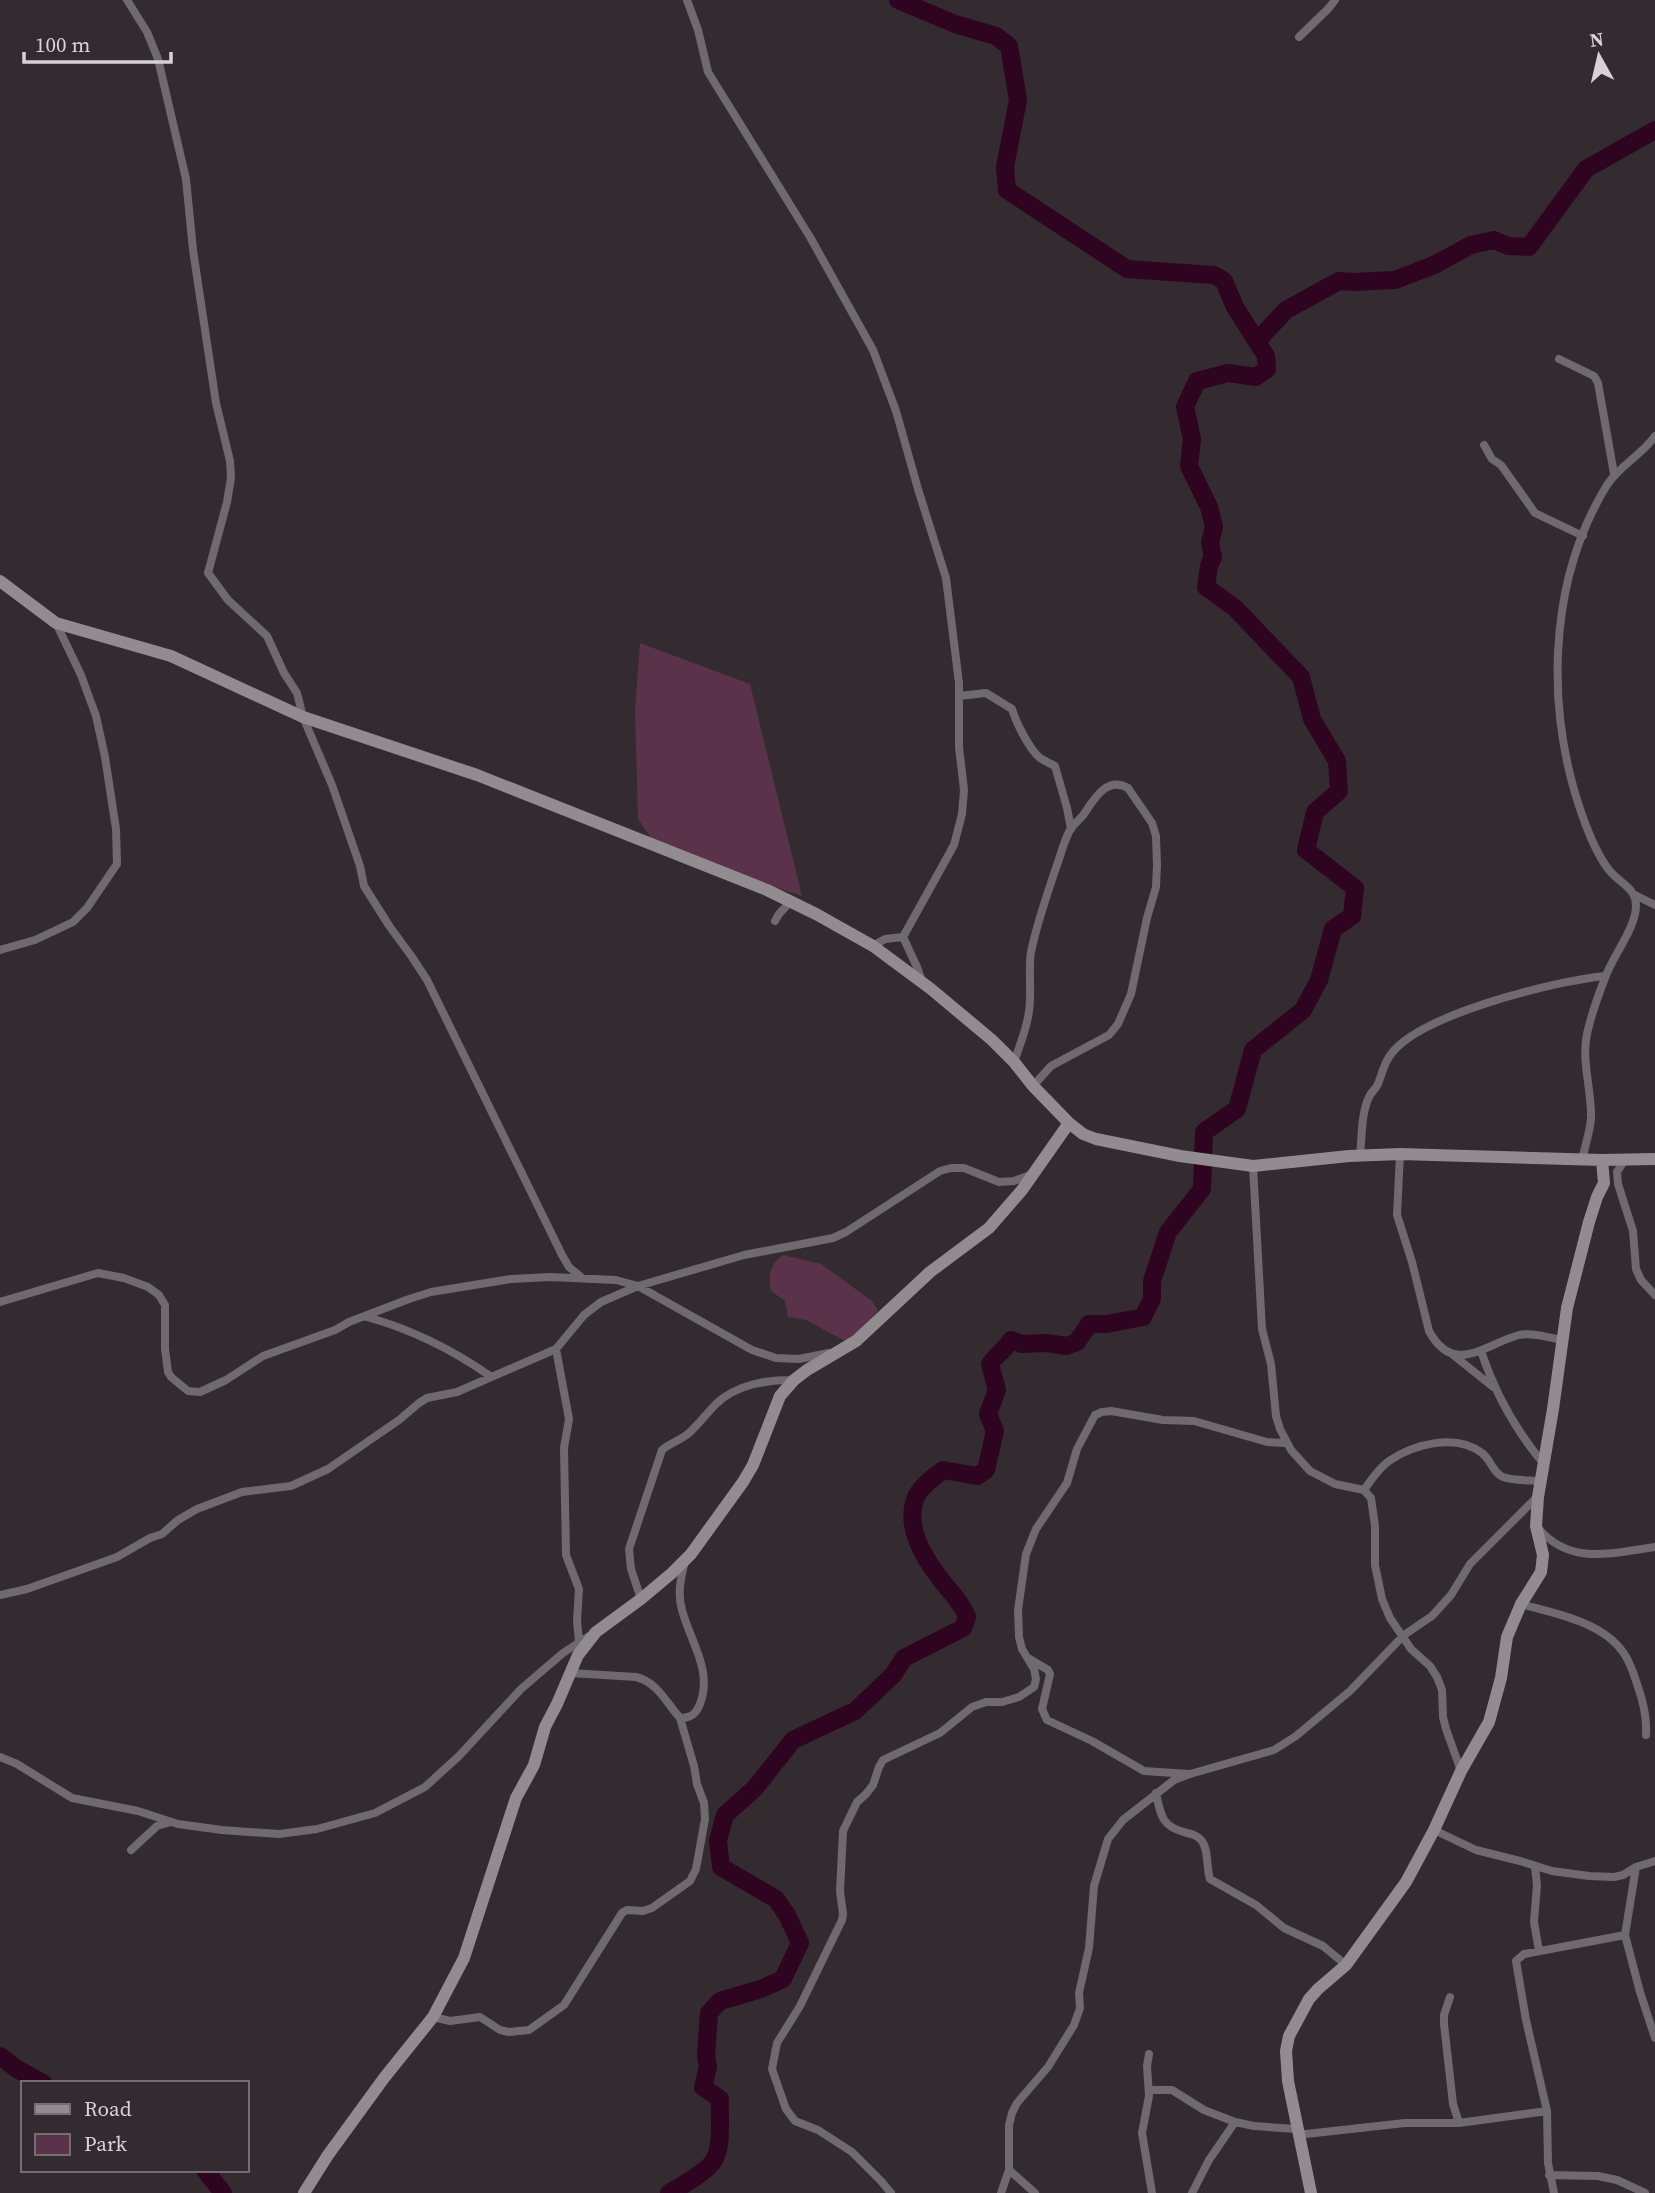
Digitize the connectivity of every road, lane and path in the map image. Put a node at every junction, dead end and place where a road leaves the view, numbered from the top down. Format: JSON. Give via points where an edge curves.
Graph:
{"nodes":[{"id":1,"x":127,"y":0,"type":"edge"},
{"id":2,"x":687,"y":0,"type":"edge"},
{"id":3,"x":1335,"y":0,"type":"edge"},
{"id":4,"x":1299,"y":37,"type":"dead end"},
{"id":5,"x":1559,"y":359,"type":"dead end"},
{"id":6,"x":1655,"y":436,"type":"edge"},
{"id":7,"x":1484,"y":445,"type":"dead end"},
{"id":8,"x":1614,"y":474,"type":"junction"},
{"id":9,"x":1583,"y":536,"type":"junction"},
{"id":10,"x":0,"y":581,"type":"edge"},
{"id":11,"x":56,"y":623,"type":"junction"},
{"id":12,"x":959,"y":696,"type":"junction"},
{"id":13,"x":303,"y":717,"type":"junction"},
{"id":14,"x":1071,"y":829,"type":"junction"},
{"id":15,"x":1635,"y":895,"type":"junction"},
{"id":16,"x":790,"y":902,"type":"junction"},
{"id":17,"x":1655,"y":905,"type":"edge"},
{"id":18,"x":775,"y":921,"type":"dead end"},
{"id":19,"x":902,"y":937,"type":"junction"},
{"id":20,"x":873,"y":946,"type":"junction"},
{"id":21,"x":0,"y":950,"type":"edge"},
{"id":22,"x":1605,"y":976,"type":"junction"},
{"id":23,"x":922,"y":981,"type":"junction"},
{"id":24,"x":1014,"y":1062,"type":"junction"},
{"id":25,"x":1033,"y":1087,"type":"junction"},
{"id":26,"x":1069,"y":1123,"type":"junction"},
{"id":27,"x":1400,"y":1154,"type":"junction"},
{"id":28,"x":1360,"y":1156,"type":"junction"},
{"id":29,"x":1655,"y":1159,"type":"edge"},
{"id":30,"x":1582,"y":1160,"type":"junction"},
{"id":31,"x":1602,"y":1160,"type":"junction"},
{"id":32,"x":1624,"y":1161,"type":"junction"},
{"id":33,"x":1253,"y":1166,"type":"junction"},
{"id":34,"x":1034,"y":1174,"type":"junction"},
{"id":35,"x":581,"y":1277,"type":"junction"},
{"id":36,"x":638,"y":1286,"type":"junction"},
{"id":37,"x":1655,"y":1295,"type":"edge"},
{"id":38,"x":0,"y":1302,"type":"edge"},
{"id":39,"x":367,"y":1317,"type":"junction"},
{"id":40,"x":1562,"y":1340,"type":"junction"},
{"id":41,"x":556,"y":1349,"type":"junction"},
{"id":42,"x":1481,"y":1350,"type":"junction"},
{"id":43,"x":837,"y":1352,"type":"junction"},
{"id":44,"x":1452,"y":1354,"type":"junction"},
{"id":45,"x":490,"y":1376,"type":"junction"},
{"id":46,"x":794,"y":1380,"type":"junction"},
{"id":47,"x":1494,"y":1389,"type":"junction"},
{"id":48,"x":1285,"y":1443,"type":"junction"},
{"id":49,"x":1544,"y":1464,"type":"junction"},
{"id":50,"x":1541,"y":1481,"type":"junction"},
{"id":51,"x":1364,"y":1490,"type":"junction"},
{"id":52,"x":1538,"y":1497,"type":"junction"},
{"id":53,"x":1536,"y":1526,"type":"junction"},
{"id":54,"x":1655,"y":1547,"type":"edge"},
{"id":55,"x":685,"y":1561,"type":"junction"},
{"id":56,"x":0,"y":1595,"type":"edge"},
{"id":57,"x":641,"y":1599,"type":"junction"},
{"id":58,"x":1521,"y":1604,"type":"junction"},
{"id":59,"x":596,"y":1632,"type":"junction"},
{"id":60,"x":1404,"y":1635,"type":"junction"},
{"id":61,"x":579,"y":1641,"type":"junction"},
{"id":62,"x":1028,"y":1658,"type":"junction"},
{"id":63,"x":570,"y":1674,"type":"junction"},
{"id":64,"x":680,"y":1718,"type":"junction"},
{"id":65,"x":1646,"y":1735,"type":"dead end"},
{"id":66,"x":0,"y":1757,"type":"edge"},
{"id":67,"x":1461,"y":1771,"type":"junction"},
{"id":68,"x":1190,"y":1774,"type":"junction"},
{"id":69,"x":1156,"y":1793,"type":"junction"},
{"id":70,"x":170,"y":1822,"type":"junction"},
{"id":71,"x":1434,"y":1830,"type":"junction"},
{"id":72,"x":131,"y":1850,"type":"dead end"},
{"id":73,"x":1655,"y":1861,"type":"edge"},
{"id":74,"x":1535,"y":1866,"type":"junction"},
{"id":75,"x":1636,"y":1867,"type":"junction"},
{"id":76,"x":1625,"y":1935,"type":"junction"},
{"id":77,"x":1539,"y":1951,"type":"junction"},
{"id":78,"x":1346,"y":1965,"type":"junction"},
{"id":79,"x":1450,"y":1997,"type":"dead end"},
{"id":80,"x":433,"y":2017,"type":"junction"},
{"id":81,"x":1655,"y":2038,"type":"edge"},
{"id":82,"x":1149,"y":2054,"type":"dead end"},
{"id":83,"x":1150,"y":2090,"type":"junction"},
{"id":84,"x":1547,"y":2110,"type":"junction"},
{"id":85,"x":1234,"y":2122,"type":"junction"},
{"id":86,"x":1459,"y":2123,"type":"junction"},
{"id":87,"x":1297,"y":2132,"type":"junction"},
{"id":88,"x":1010,"y":2170,"type":"junction"},
{"id":89,"x":1549,"y":2175,"type":"junction"},
{"id":90,"x":304,"y":2193,"type":"edge"},
{"id":91,"x":891,"y":2193,"type":"edge"},
{"id":92,"x":1001,"y":2193,"type":"edge"},
{"id":93,"x":1035,"y":2193,"type":"edge"},
{"id":94,"x":1152,"y":2193,"type":"edge"},
{"id":95,"x":1192,"y":2193,"type":"edge"},
{"id":96,"x":1311,"y":2193,"type":"edge"},
{"id":97,"x":1554,"y":2193,"type":"edge"},
{"id":98,"x":1644,"y":2193,"type":"edge"}],
"edges":[{"from":1,"to":13,"type":"street","via":[[158,59],[186,179],[216,403],[230,461],[227,502],[208,573],[228,600],[267,636],[297,693]]},
{"from":2,"to":12,"type":"street","via":[[708,72],[873,350],[946,578]]},
{"from":3,"to":4,"type":"street"},
{"from":5,"to":8,"type":"street","via":[[1594,376],[1598,383]]},
{"from":6,"to":8,"type":"street"},
{"from":7,"to":9,"type":"street","via":[[1535,513]]},
{"from":8,"to":9,"type":"street"},
{"from":9,"to":15,"type":"street","via":[[1564,598],[1560,641],[1564,744],[1577,802],[1596,850]]},
{"from":10,"to":11,"type":"street"},
{"from":11,"to":13,"type":"street","via":[[171,656]]},
{"from":11,"to":21,"type":"street","via":[[96,716],[106,757],[117,864],[73,922],[36,940]]},
{"from":12,"to":14,"type":"street","via":[[986,693],[1012,709],[1031,748],[1055,766]]},
{"from":12,"to":19,"type":"street","via":[[958,747],[964,790],[958,830],[949,856]]},
{"from":13,"to":16,"type":"street","via":[[477,775]]},
{"from":13,"to":35,"type":"street","via":[[332,785],[365,886],[427,980],[562,1255]]},
{"from":14,"to":24,"type":"street","via":[[1032,950],[1030,1010]]},
{"from":14,"to":25,"type":"street","via":[[1096,794],[1115,785],[1128,788],[1154,830],[1156,887],[1131,994],[1118,1024],[1109,1035],[1051,1066]]},
{"from":15,"to":17,"type":"street"},
{"from":15,"to":22,"type":"street","via":[[1632,922]]},
{"from":16,"to":18,"type":"street"},
{"from":16,"to":20,"type":"street"},
{"from":19,"to":20,"type":"street"},
{"from":19,"to":23,"type":"street"},
{"from":20,"to":23,"type":"street"},
{"from":22,"to":28,"type":"street","via":[[1557,984],[1451,1015],[1398,1046],[1369,1096]]},
{"from":22,"to":30,"type":"street","via":[[1587,1034],[1591,1118]]},
{"from":23,"to":24,"type":"street"},
{"from":24,"to":25,"type":"street"},
{"from":25,"to":26,"type":"street"},
{"from":26,"to":33,"type":"street","via":[[1096,1139]]},
{"from":26,"to":34,"type":"street"},
{"from":27,"to":28,"type":"street"},
{"from":27,"to":30,"type":"street"},
{"from":27,"to":44,"type":"street","via":[[1399,1224],[1429,1331]]},
{"from":28,"to":33,"type":"street"},
{"from":29,"to":32,"type":"street"},
{"from":30,"to":31,"type":"street"},
{"from":31,"to":32,"type":"street"},
{"from":31,"to":40,"type":"street","via":[[1604,1183],[1583,1243]]},
{"from":32,"to":37,"type":"street","via":[[1617,1172],[1618,1184],[1633,1231],[1636,1269]]},
{"from":33,"to":48,"type":"street","via":[[1262,1329]]},
{"from":34,"to":36,"type":"street","via":[[999,1182],[964,1168],[940,1171],[834,1238],[744,1255]]},
{"from":34,"to":43,"type":"street","via":[[989,1228]]},
{"from":35,"to":36,"type":"street"},
{"from":35,"to":39,"type":"street","via":[[511,1279],[431,1292]]},
{"from":36,"to":41,"type":"street","via":[[584,1315]]},
{"from":36,"to":43,"type":"street","via":[[752,1350],[776,1358]]},
{"from":38,"to":39,"type":"street","via":[[98,1273],[148,1287],[165,1305],[168,1372],[188,1391],[200,1392],[263,1356]]},
{"from":39,"to":45,"type":"street","via":[[450,1351]]},
{"from":40,"to":42,"type":"street","via":[[1519,1335]]},
{"from":40,"to":49,"type":"street"},
{"from":41,"to":45,"type":"street"},
{"from":41,"to":61,"type":"street","via":[[569,1419],[564,1448],[566,1555],[579,1589]]},
{"from":42,"to":44,"type":"street"},
{"from":42,"to":47,"type":"street"},
{"from":43,"to":46,"type":"street"},
{"from":44,"to":47,"type":"street"},
{"from":45,"to":56,"type":"street","via":[[419,1403],[328,1469],[290,1486],[242,1492],[197,1509],[117,1557]]},
{"from":46,"to":55,"type":"street","via":[[780,1396],[743,1482]]},
{"from":46,"to":57,"type":"street","via":[[772,1380],[733,1392],[684,1437],[662,1450],[629,1549]]},
{"from":47,"to":49,"type":"street"},
{"from":48,"to":51,"type":"street","via":[[1299,1461],[1324,1479]]},
{"from":48,"to":62,"type":"street","via":[[1194,1421],[1111,1411],[1094,1415],[1077,1449],[1068,1483],[1036,1529],[1026,1554],[1018,1637]]},
{"from":49,"to":50,"type":"street"},
{"from":50,"to":51,"type":"street","via":[[1505,1478],[1481,1452],[1446,1442],[1387,1462]]},
{"from":50,"to":52,"type":"street"},
{"from":51,"to":60,"type":"street","via":[[1373,1506],[1375,1564],[1382,1599]]},
{"from":52,"to":53,"type":"street"},
{"from":52,"to":60,"type":"street","via":[[1470,1564],[1432,1616]]},
{"from":53,"to":54,"type":"street","via":[[1564,1550],[1618,1553]]},
{"from":53,"to":58,"type":"street","via":[[1543,1563]]},
{"from":55,"to":57,"type":"street"},
{"from":55,"to":64,"type":"street","via":[[679,1595],[705,1672],[696,1713]]},
{"from":57,"to":59,"type":"street"},
{"from":58,"to":65,"type":"street","via":[[1573,1619],[1615,1642],[1632,1666],[1646,1710]]},
{"from":58,"to":67,"type":"street","via":[[1507,1637],[1489,1722]]},
{"from":59,"to":61,"type":"street"},
{"from":59,"to":63,"type":"street"},
{"from":60,"to":67,"type":"street","via":[[1437,1677],[1446,1729]]},
{"from":60,"to":68,"type":"street","via":[[1350,1691],[1296,1736],[1274,1750]]},
{"from":61,"to":70,"type":"street","via":[[521,1689],[425,1787],[375,1813],[317,1829],[279,1833]]},
{"from":62,"to":68,"type":"street","via":[[1050,1674],[1042,1709],[1046,1720],[1144,1770]]},
{"from":62,"to":91,"type":"street","via":[[1036,1679],[1028,1693],[972,1707],[940,1733],[890,1756],[878,1767],[873,1785],[857,1802],[843,1831],[842,1920],[773,2056],[775,2082],[795,2121],[852,2152]]},
{"from":63,"to":64,"type":"street","via":[[645,1679]]},
{"from":63,"to":80,"type":"street","via":[[516,1798],[464,1958]]},
{"from":64,"to":80,"type":"street","via":[[705,1819],[690,1881],[652,1908],[622,1913],[564,2005],[529,2030],[500,2030],[480,2017],[450,2021]]},
{"from":66,"to":70,"type":"street","via":[[72,1798]]},
{"from":67,"to":71,"type":"street"},
{"from":68,"to":69,"type":"street"},
{"from":69,"to":78,"type":"street","via":[[1164,1822],[1201,1840],[1210,1879],[1284,1928],[1323,1946]]},
{"from":69,"to":88,"type":"street","via":[[1123,1820],[1104,1848],[1094,1886],[1080,2008],[1056,2055],[1012,2113]]},
{"from":70,"to":72,"type":"street","via":[[156,1826]]},
{"from":71,"to":74,"type":"street","via":[[1476,1850]]},
{"from":71,"to":78,"type":"street","via":[[1406,1882]]},
{"from":73,"to":75,"type":"street"},
{"from":74,"to":75,"type":"street","via":[[1589,1877],[1623,1875]]},
{"from":74,"to":77,"type":"street","via":[[1534,1922]]},
{"from":75,"to":76,"type":"street"},
{"from":76,"to":77,"type":"street"},
{"from":76,"to":81,"type":"street"},
{"from":77,"to":84,"type":"street","via":[[1519,1957],[1516,1968]]},
{"from":78,"to":87,"type":"street","via":[[1309,1999],[1289,2036],[1286,2066]]},
{"from":79,"to":86,"type":"street","via":[[1444,2025]]},
{"from":80,"to":90,"type":"street"},
{"from":82,"to":83,"type":"street"},
{"from":83,"to":85,"type":"street","via":[[1172,2090]]},
{"from":83,"to":94,"type":"street","via":[[1142,2133]]},
{"from":84,"to":86,"type":"street"},
{"from":84,"to":89,"type":"street"},
{"from":85,"to":87,"type":"street"},
{"from":85,"to":95,"type":"street"},
{"from":86,"to":87,"type":"street"},
{"from":87,"to":96,"type":"street"},
{"from":88,"to":92,"type":"street"},
{"from":88,"to":93,"type":"street"},
{"from":89,"to":97,"type":"street"},
{"from":89,"to":98,"type":"street","via":[[1598,2176]]}]}
